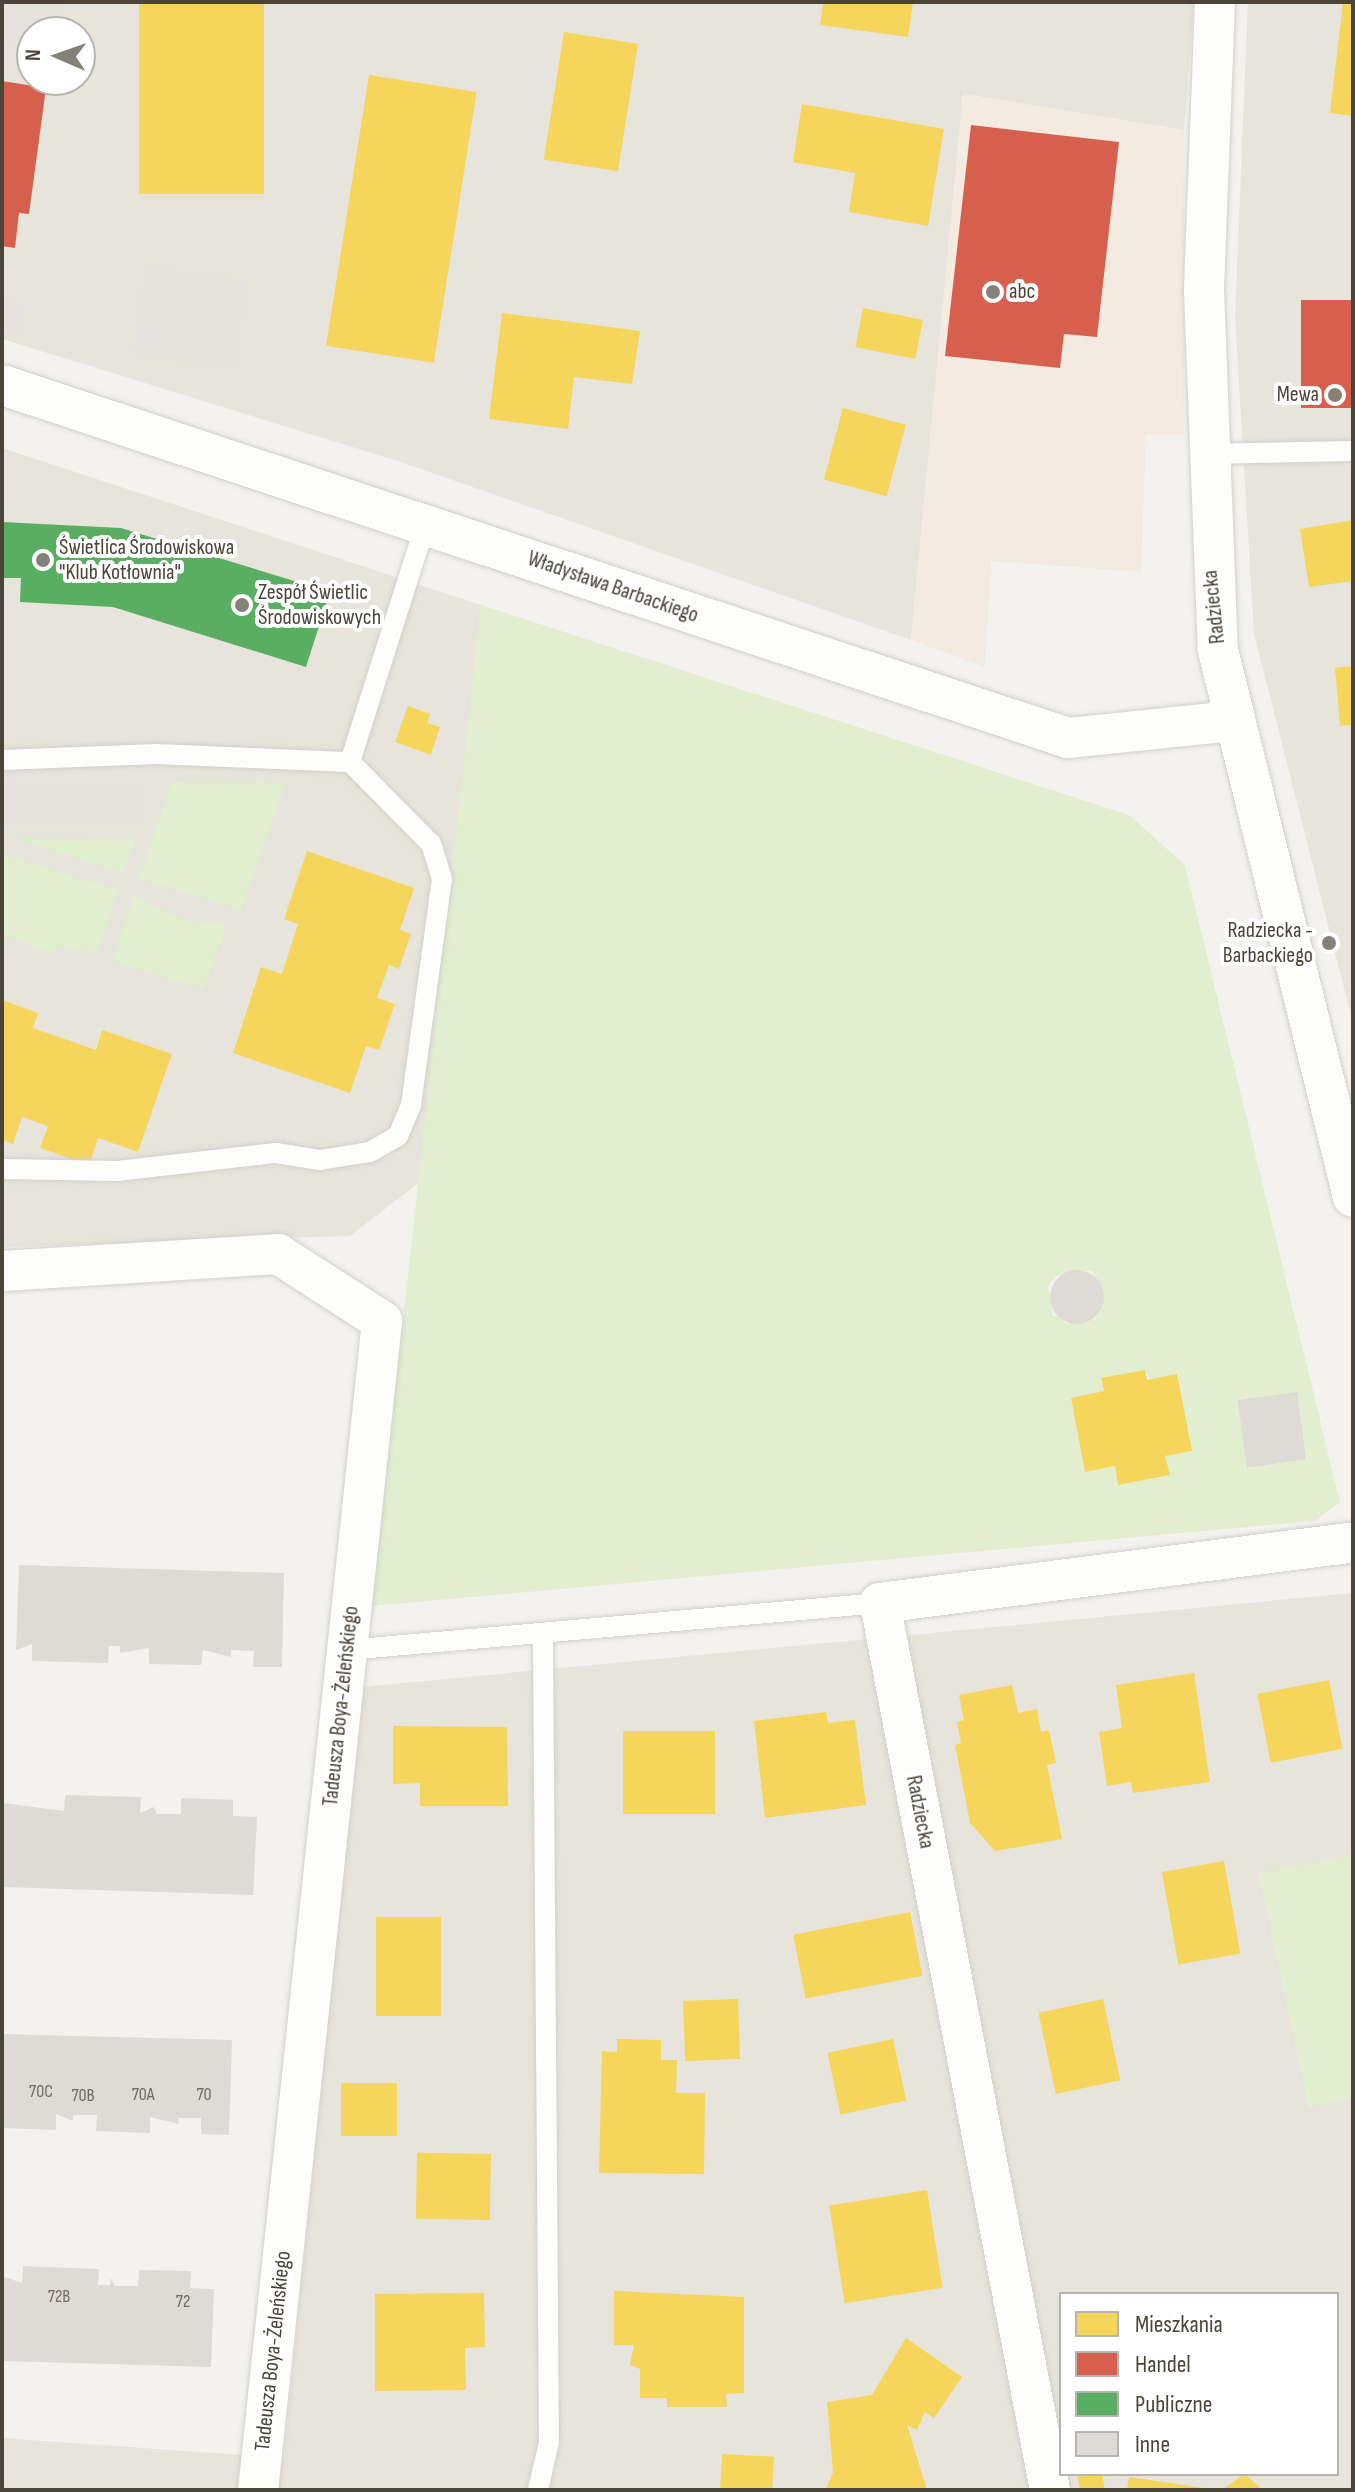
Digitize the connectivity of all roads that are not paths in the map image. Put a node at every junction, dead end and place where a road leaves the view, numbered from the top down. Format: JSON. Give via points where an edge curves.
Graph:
{"nodes":[{"id":1,"x":1215,"y":2,"type":"edge"},
{"id":2,"x":2,"y":385,"type":"edge"},
{"id":3,"x":1353,"y":451,"type":"edge"},
{"id":4,"x":1205,"y":454,"type":"junction"},
{"id":5,"x":426,"y":523,"type":"junction"},
{"id":6,"x":1232,"y":721,"type":"junction"},
{"id":7,"x":2,"y":760,"type":"edge"},
{"id":8,"x":350,"y":762,"type":"junction"},
{"id":9,"x":2,"y":1169,"type":"edge"},
{"id":10,"x":1353,"y":1197,"type":"edge"},
{"id":11,"x":2,"y":1271,"type":"edge"},
{"id":12,"x":1353,"y":1542,"type":"edge"},
{"id":13,"x":880,"y":1603,"type":"junction"},
{"id":14,"x":543,"y":1635,"type":"junction"},
{"id":15,"x":347,"y":1650,"type":"junction"},
{"id":16,"x":258,"y":2490,"type":"edge"},
{"id":17,"x":538,"y":2490,"type":"edge"},
{"id":18,"x":1050,"y":2490,"type":"edge"}],
"edges":[{"from":1,"to":4,"type":"street","name":"Radziecka"},
{"from":2,"to":5,"type":"street","name":"Władysława Barbackiego"},
{"from":3,"to":4,"type":"lane"},
{"from":4,"to":6,"type":"street","name":"Radziecka","via":[[1210,571]]},
{"from":5,"to":6,"type":"street","name":"Władysława Barbackiego","via":[[1068,738]]},
{"from":5,"to":8,"type":"lane"},
{"from":6,"to":10,"type":"street","name":"Radziecka"},
{"from":7,"to":8,"type":"lane","via":[[156,754]]},
{"from":8,"to":9,"type":"lane","via":[[431,844],[442,879],[411,1105],[398,1136],[370,1152],[320,1160],[276,1153],[117,1171]]},
{"from":11,"to":15,"type":"street","name":"Tadeusza Boya-Żeleńskiego","via":[[278,1254],[382,1321]]},
{"from":12,"to":13,"type":"street"},
{"from":13,"to":14,"type":"lane"},
{"from":13,"to":18,"type":"street","name":"Radziecka"},
{"from":14,"to":15,"type":"lane"},
{"from":14,"to":17,"type":"lane","via":[[549,2442]]},
{"from":15,"to":16,"type":"street","name":"Tadeusza Boya-Żeleńskiego"}]}
